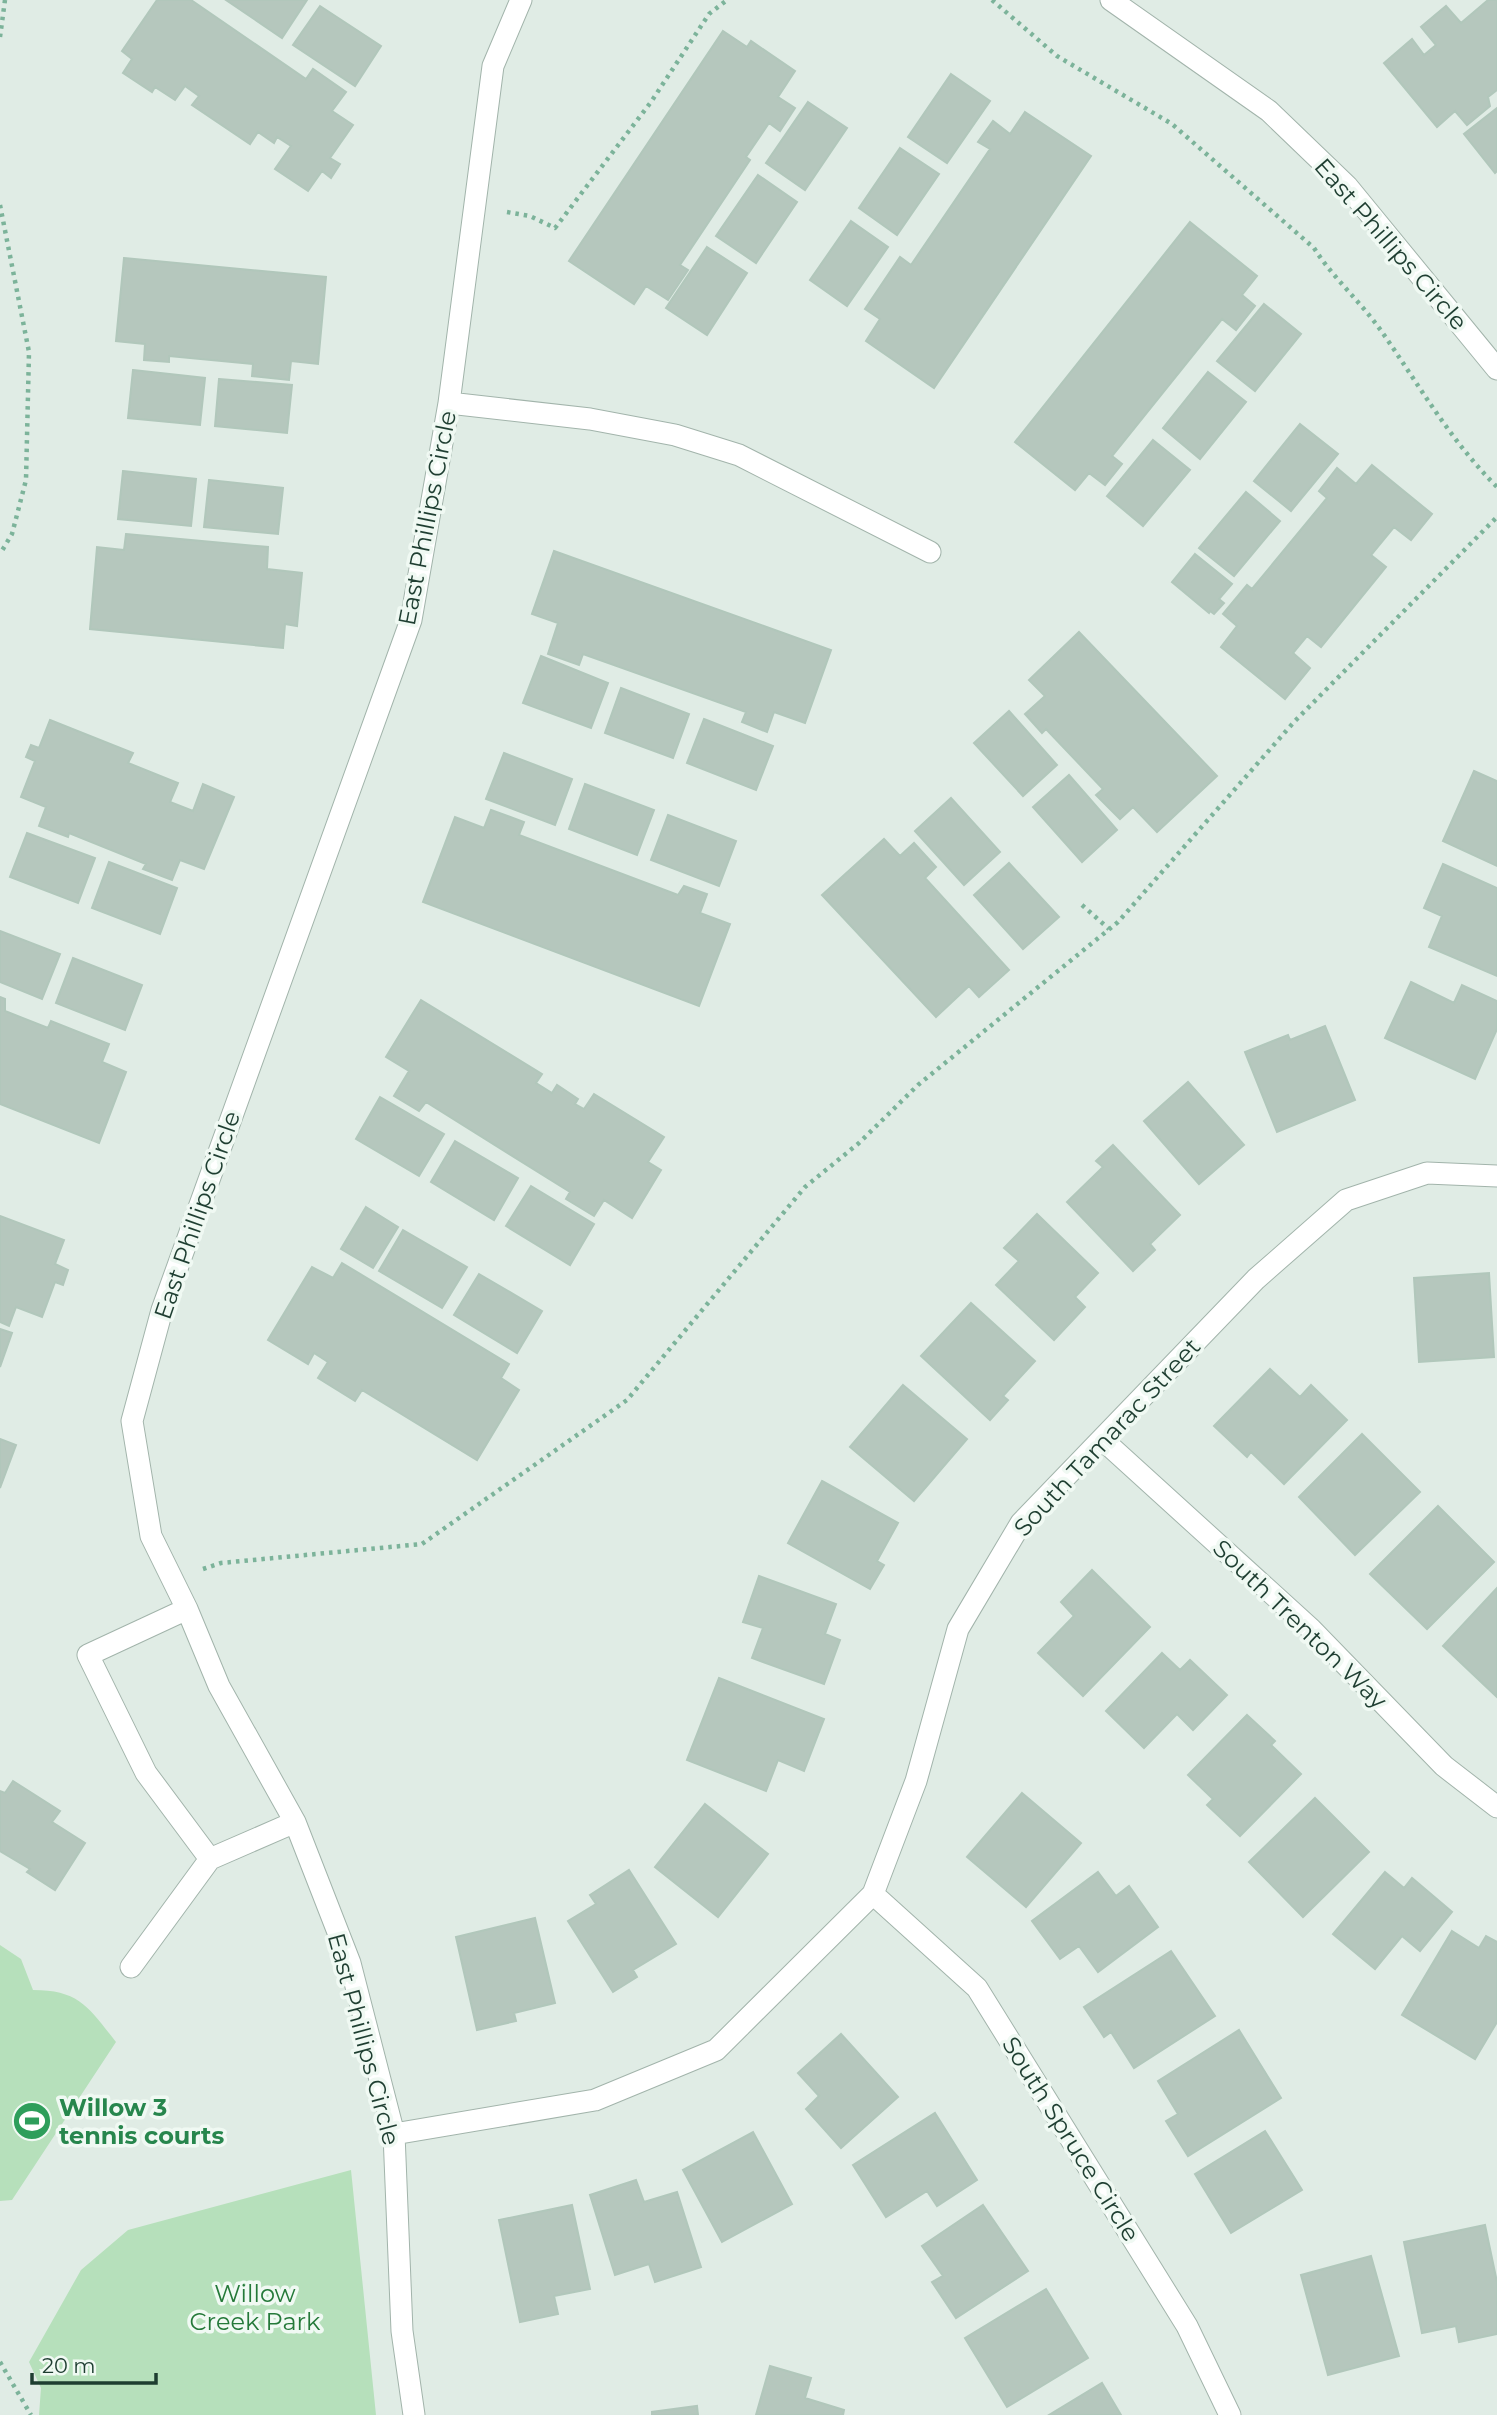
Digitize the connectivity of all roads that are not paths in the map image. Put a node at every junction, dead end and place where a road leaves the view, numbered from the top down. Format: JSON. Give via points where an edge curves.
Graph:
{"nodes":[{"id":1,"x":521,"y":0,"type":"edge"},
{"id":2,"x":1111,"y":0,"type":"edge"},
{"id":3,"x":1497,"y":369,"type":"edge"},
{"id":4,"x":449,"y":403,"type":"junction"},
{"id":5,"x":930,"y":552,"type":"dead end"},
{"id":6,"x":1497,"y":1176,"type":"edge"},
{"id":7,"x":1103,"y":1440,"type":"junction"},
{"id":8,"x":187,"y":1609,"type":"junction"},
{"id":9,"x":1497,"y":1807,"type":"edge"},
{"id":10,"x":295,"y":1822,"type":"junction"},
{"id":11,"x":210,"y":1859,"type":"junction"},
{"id":12,"x":873,"y":1894,"type":"junction"},
{"id":13,"x":131,"y":1967,"type":"dead end"},
{"id":14,"x":394,"y":2134,"type":"junction"},
{"id":15,"x":414,"y":2415,"type":"edge"},
{"id":16,"x":1230,"y":2415,"type":"edge"}],
"edges":[{"from":1,"to":4,"type":"street","name":"East Phillips Circle","via":[[493,66]]},
{"from":2,"to":3,"type":"street","name":"East Phillips Circle","via":[[1269,111],[1347,186]]},
{"from":4,"to":5,"type":"street","via":[[590,419],[675,435],[739,455]]},
{"from":4,"to":8,"type":"street","name":"East Phillips Circle","via":[[411,620],[162,1310],[132,1421],[151,1536]]},
{"from":6,"to":7,"type":"street","name":"South Tamarac Street","via":[[1427,1173],[1346,1200],[1256,1279]]},
{"from":7,"to":9,"type":"street","name":"South Trenton Way","via":[[1311,1629],[1444,1766]]},
{"from":7,"to":12,"type":"street","name":"South Tamarac Street","via":[[1021,1523],[958,1629],[916,1781]]},
{"from":8,"to":10,"type":"street","name":"East Phillips Circle","via":[[219,1686]]},
{"from":8,"to":11,"type":"street","via":[[88,1655],[146,1773]]},
{"from":10,"to":11,"type":"street"},
{"from":10,"to":14,"type":"street","name":"East Phillips Circle","via":[[350,1963]]},
{"from":11,"to":13,"type":"street"},
{"from":12,"to":14,"type":"street","name":"South Tamarac Street","via":[[716,2050],[596,2100]]},
{"from":12,"to":16,"type":"street","name":"South Spruce Circle","via":[[977,1988],[1187,2326]]},
{"from":14,"to":15,"type":"street","name":"East Phillips Circle","via":[[402,2331]]}]}
